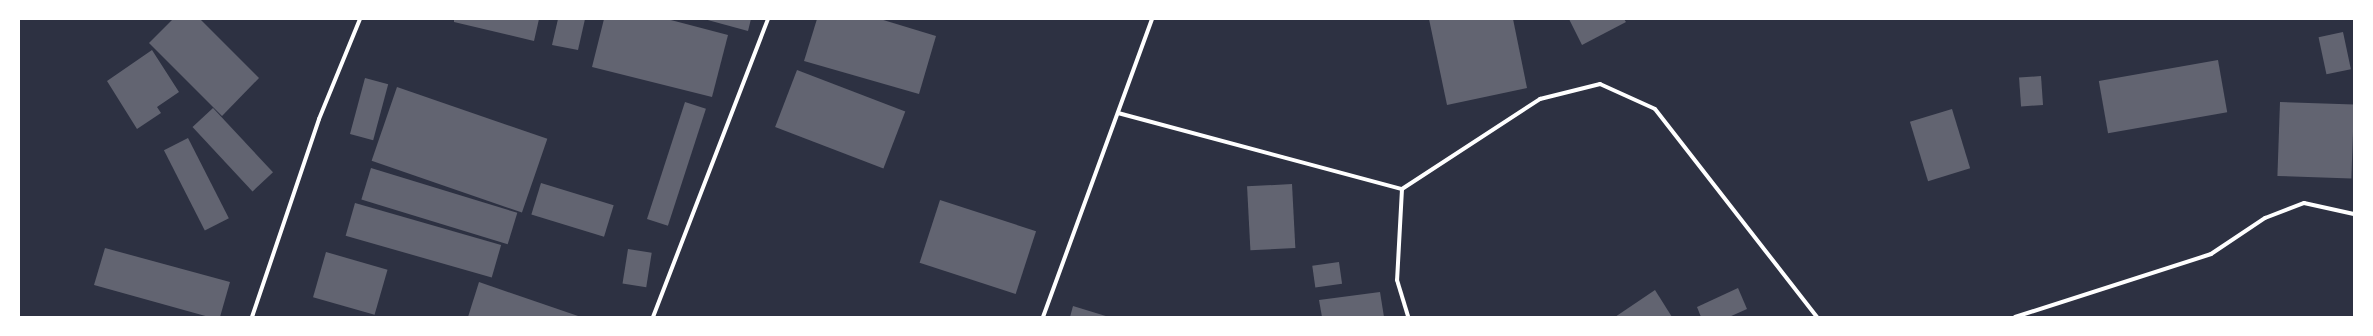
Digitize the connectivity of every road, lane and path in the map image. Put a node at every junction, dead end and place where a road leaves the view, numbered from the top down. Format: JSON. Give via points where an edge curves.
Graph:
{"nodes":[{"id":1,"x":360,"y":19,"type":"edge"},
{"id":2,"x":768,"y":19,"type":"edge"},
{"id":3,"x":1152,"y":19,"type":"edge"},
{"id":4,"x":1118,"y":113,"type":"junction"},
{"id":5,"x":1402,"y":189,"type":"junction"},
{"id":6,"x":2354,"y":214,"type":"edge"},
{"id":7,"x":252,"y":317,"type":"edge"},
{"id":8,"x":653,"y":317,"type":"edge"},
{"id":9,"x":1043,"y":317,"type":"edge"},
{"id":10,"x":1408,"y":317,"type":"edge"},
{"id":11,"x":1817,"y":317,"type":"edge"},
{"id":12,"x":2015,"y":317,"type":"edge"}],
"edges":[{"from":1,"to":7,"type":"street","via":[[319,119]]},
{"from":2,"to":8,"type":"street"},
{"from":3,"to":4,"type":"street"},
{"from":4,"to":5,"type":"street"},
{"from":4,"to":9,"type":"street"},
{"from":5,"to":10,"type":"street","via":[[1397,280]]},
{"from":5,"to":11,"type":"street","via":[[1540,99],[1600,84],[1655,109]]},
{"from":6,"to":12,"type":"street","via":[[2304,203],[2265,218],[2211,254]]}]}
